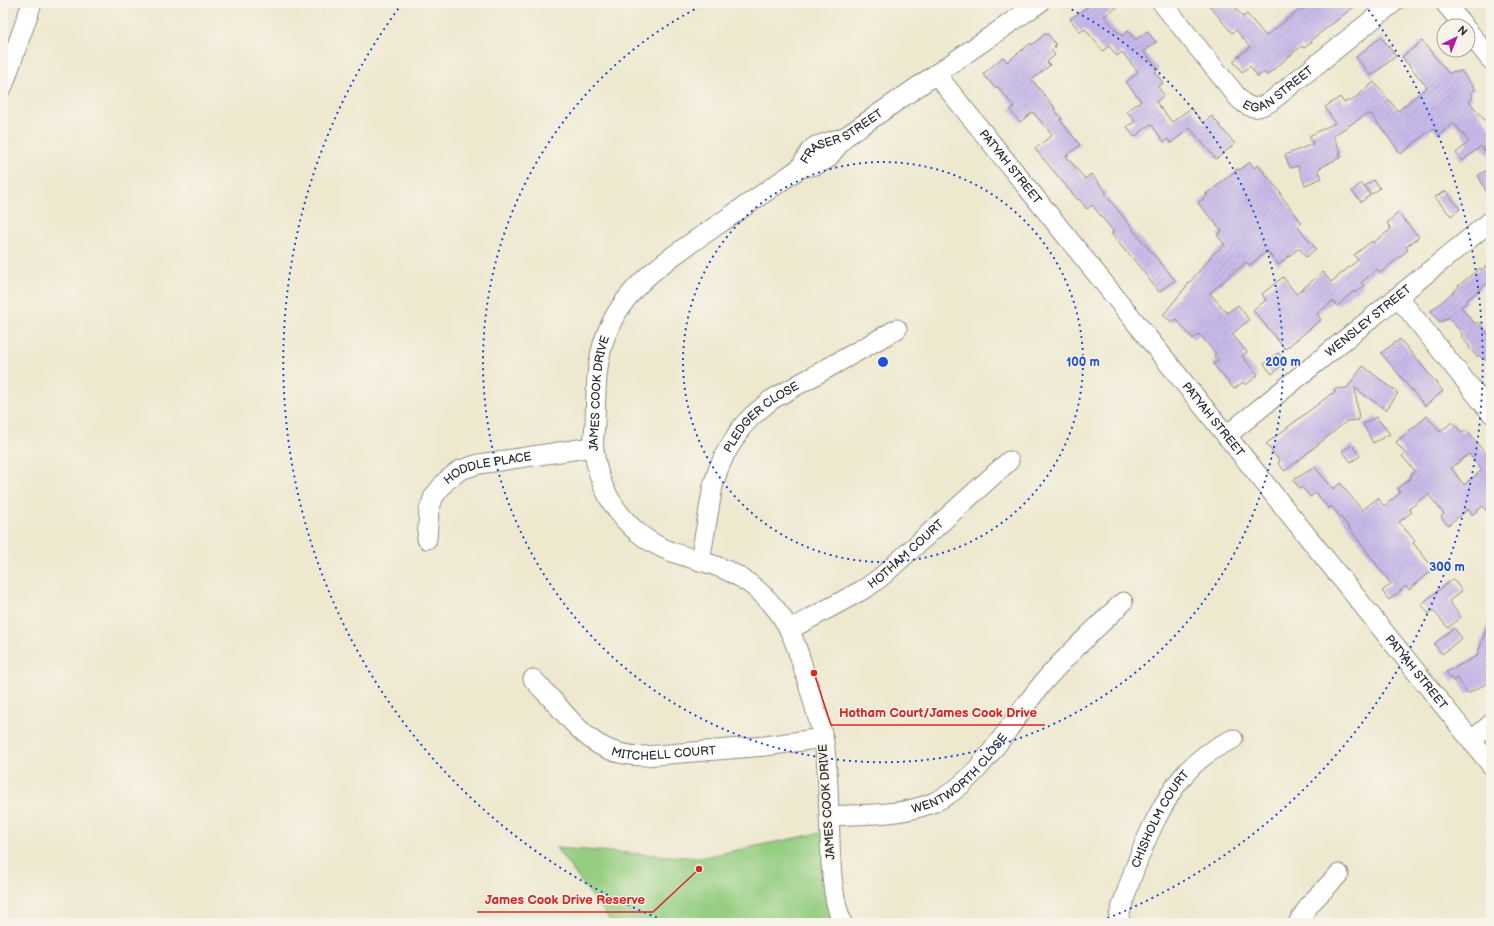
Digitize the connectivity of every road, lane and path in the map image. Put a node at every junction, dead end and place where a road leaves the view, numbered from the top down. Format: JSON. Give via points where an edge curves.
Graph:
{"nodes":[{"id":1,"x":32,"y":3,"type":"edge"},
{"id":2,"x":1039,"y":3,"type":"edge"},
{"id":3,"x":1162,"y":3,"type":"edge"},
{"id":4,"x":1393,"y":3,"type":"edge"},
{"id":5,"x":1445,"y":3,"type":"edge"},
{"id":6,"x":1457,"y":18,"type":"edge"},
{"id":7,"x":1476,"y":41,"type":"edge"},
{"id":8,"x":1491,"y":60,"type":"edge"},
{"id":9,"x":936,"y":74,"type":"junction"},
{"id":10,"x":3,"y":86,"type":"edge"},
{"id":11,"x":1491,"y":221,"type":"edge"},
{"id":12,"x":1398,"y":297,"type":"junction"},
{"id":13,"x":618,"y":310,"type":"joint"},
{"id":14,"x":897,"y":329,"type":"dead end"},
{"id":15,"x":1491,"y":413,"type":"edge"},
{"id":16,"x":1226,"y":436,"type":"junction"},
{"id":17,"x":593,"y":448,"type":"junction"},
{"id":18,"x":1009,"y":461,"type":"dead end"},
{"id":19,"x":428,"y":539,"type":"dead end"},
{"id":20,"x":700,"y":561,"type":"junction"},
{"id":21,"x":1123,"y":602,"type":"dead end"},
{"id":22,"x":789,"y":630,"type":"junction"},
{"id":23,"x":533,"y":678,"type":"dead end"},
{"id":24,"x":1491,"y":724,"type":"edge"},
{"id":25,"x":823,"y":738,"type":"junction"},
{"id":26,"x":1233,"y":740,"type":"dead end"},
{"id":27,"x":1472,"y":740,"type":"junction"},
{"id":28,"x":1491,"y":765,"type":"edge"},
{"id":29,"x":830,"y":816,"type":"junction"},
{"id":30,"x":1338,"y":874,"type":"dead end"},
{"id":31,"x":842,"y":923,"type":"edge"},
{"id":32,"x":1117,"y":923,"type":"edge"},
{"id":33,"x":1298,"y":923,"type":"edge"}],
"edges":[{"from":1,"to":10,"type":"street"},
{"from":2,"to":9,"type":"street","name":"FRASER STREET"},
{"from":3,"to":4,"type":"street","name":"EGAN STREET","via":[[1240,100],[1251,108],[1270,102]]},
{"from":5,"to":6,"type":"street"},
{"from":7,"to":8,"type":"street"},
{"from":9,"to":13,"type":"street","name":"FRASER STREET","via":[[845,137],[816,146],[800,168],[661,264],[636,286]]},
{"from":9,"to":16,"type":"street","name":"PATYAH STREET"},
{"from":11,"to":12,"type":"street","name":"WENSLEY STREET"},
{"from":12,"to":15,"type":"street"},
{"from":12,"to":16,"type":"street","name":"WENSLEY STREET"},
{"from":13,"to":17,"type":"street","name":"JAMES COOK DRIVE","via":[[605,337],[600,356]]},
{"from":14,"to":20,"type":"street","name":"PLEDGER CLOSE","via":[[778,396],[741,428],[725,454],[713,486]]},
{"from":16,"to":27,"type":"street","name":"PATYAH STREET"},
{"from":17,"to":19,"type":"street","name":"HODDLE PLACE","via":[[479,464],[460,470],[446,481],[434,496],[429,510]]},
{"from":17,"to":20,"type":"street","name":"JAMES COOK DRIVE","via":[[601,480],[609,498],[630,525],[656,545]]},
{"from":18,"to":22,"type":"street","name":"HOTHAM COURT","via":[[881,578]]},
{"from":20,"to":22,"type":"street","name":"JAMES COOK DRIVE","via":[[717,566],[749,583],[775,608]]},
{"from":21,"to":29,"type":"street","name":"WENTWORTH CLOSE","via":[[1042,683],[975,772],[961,786],[932,803],[914,809]]},
{"from":22,"to":25,"type":"street","name":"JAMES COOK DRIVE","via":[[803,667]]},
{"from":23,"to":25,"type":"street","name":"MITCHELL COURT","via":[[590,740],[625,755],[645,756],[764,746]]},
{"from":24,"to":27,"type":"street"},
{"from":25,"to":29,"type":"street","name":"JAMES COOK DRIVE"},
{"from":26,"to":32,"type":"street","name":"CHISHOLM COURT","via":[[1214,749],[1194,765],[1171,792],[1143,846]]},
{"from":27,"to":28,"type":"street","name":"PATYAH STREET"},
{"from":29,"to":31,"type":"street","name":"JAMES COOK DRIVE","via":[[832,881],[836,907]]},
{"from":30,"to":33,"type":"street","via":[[1310,904]]}]}
